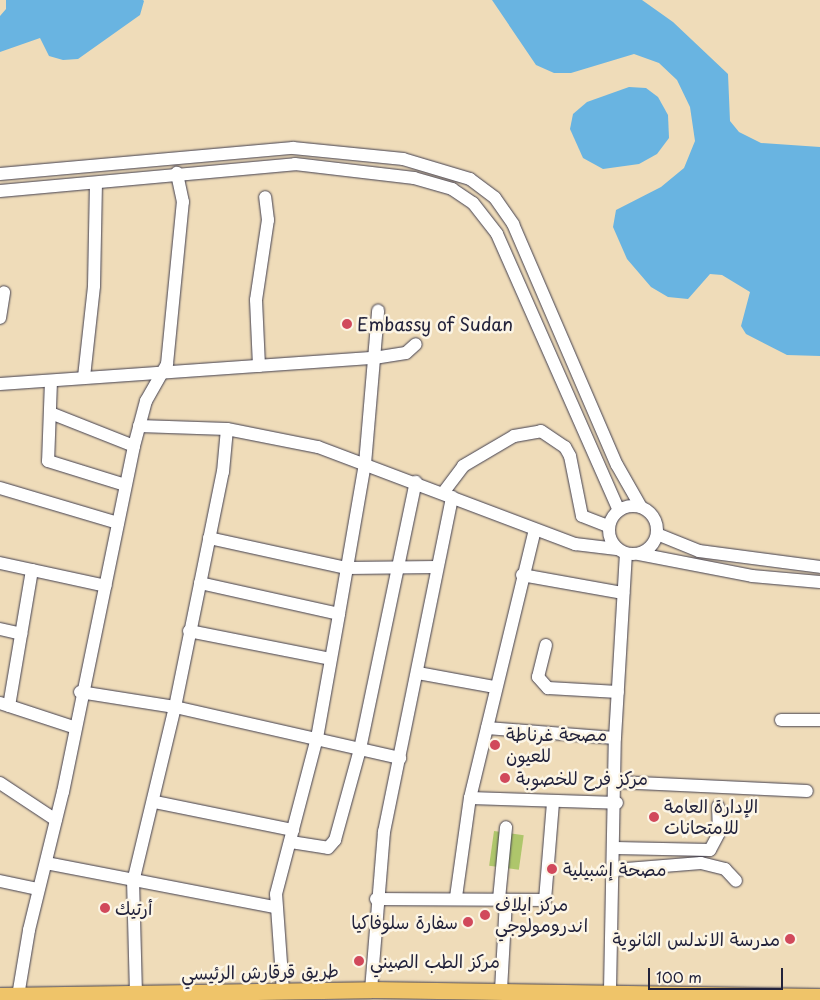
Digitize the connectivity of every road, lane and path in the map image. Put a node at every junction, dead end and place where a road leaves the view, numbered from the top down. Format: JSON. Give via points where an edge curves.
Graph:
{"nodes":[{"id":1,"x":177,"y":173,"type":"junction"},
{"id":2,"x":0,"y":174,"type":"edge"},
{"id":3,"x":96,"y":183,"type":"junction"},
{"id":4,"x":0,"y":191,"type":"edge"},
{"id":5,"x":265,"y":197,"type":"dead end"},
{"id":6,"x":4,"y":292,"type":"dead end"},
{"id":7,"x":378,"y":311,"type":"dead end"},
{"id":8,"x":0,"y":318,"type":"edge"},
{"id":9,"x":416,"y":344,"type":"dead end"},
{"id":10,"x":374,"y":358,"type":"junction"},
{"id":11,"x":259,"y":366,"type":"junction"},
{"id":12,"x":165,"y":374,"type":"junction"},
{"id":13,"x":84,"y":377,"type":"junction"},
{"id":14,"x":51,"y":381,"type":"junction"},
{"id":15,"x":0,"y":384,"type":"edge"},
{"id":16,"x":53,"y":414,"type":"junction"},
{"id":17,"x":139,"y":426,"type":"junction"},
{"id":18,"x":228,"y":428,"type":"junction"},
{"id":19,"x":134,"y":446,"type":"junction"},
{"id":20,"x":365,"y":464,"type":"junction"},
{"id":21,"x":416,"y":482,"type":"junction"},
{"id":22,"x":126,"y":485,"type":"junction"},
{"id":23,"x":0,"y":488,"type":"edge"},
{"id":24,"x":448,"y":495,"type":"junction"},
{"id":25,"x":641,"y":507,"type":"junction"},
{"id":26,"x":619,"y":510,"type":"junction"},
{"id":27,"x":118,"y":523,"type":"junction"},
{"id":28,"x":608,"y":526,"type":"junction"},
{"id":29,"x":535,"y":530,"type":"junction"},
{"id":30,"x":657,"y":534,"type":"junction"},
{"id":31,"x":209,"y":538,"type":"junction"},
{"id":32,"x":628,"y":552,"type":"junction"},
{"id":33,"x":0,"y":563,"type":"edge"},
{"id":34,"x":437,"y":567,"type":"junction"},
{"id":35,"x":820,"y":567,"type":"edge"},
{"id":36,"x":347,"y":568,"type":"junction"},
{"id":37,"x":396,"y":568,"type":"junction"},
{"id":38,"x":32,"y":570,"type":"junction"},
{"id":39,"x":522,"y":575,"type":"junction"},
{"id":40,"x":820,"y":582,"type":"edge"},
{"id":41,"x":200,"y":583,"type":"junction"},
{"id":42,"x":106,"y":586,"type":"junction"},
{"id":43,"x":623,"y":593,"type":"junction"},
{"id":44,"x":339,"y":614,"type":"junction"},
{"id":45,"x":0,"y":629,"type":"edge"},
{"id":46,"x":189,"y":631,"type":"junction"},
{"id":47,"x":21,"y":634,"type":"junction"},
{"id":48,"x":546,"y":645,"type":"dead end"},
{"id":49,"x":330,"y":660,"type":"junction"},
{"id":50,"x":418,"y":672,"type":"junction"},
{"id":51,"x":494,"y":687,"type":"junction"},
{"id":52,"x":80,"y":692,"type":"junction"},
{"id":53,"x":618,"y":692,"type":"junction"},
{"id":54,"x":4,"y":705,"type":"edge"},
{"id":55,"x":175,"y":708,"type":"junction"},
{"id":56,"x":781,"y":720,"type":"dead end"},
{"id":57,"x":820,"y":720,"type":"edge"},
{"id":58,"x":73,"y":727,"type":"junction"},
{"id":59,"x":486,"y":728,"type":"junction"},
{"id":60,"x":317,"y":738,"type":"junction"},
{"id":61,"x":615,"y":738,"type":"junction"},
{"id":62,"x":360,"y":749,"type":"junction"},
{"id":63,"x":400,"y":758,"type":"junction"},
{"id":64,"x":617,"y":782,"type":"junction"},
{"id":65,"x":0,"y":784,"type":"edge"},
{"id":66,"x":808,"y":791,"type":"dead end"},
{"id":67,"x":470,"y":798,"type":"junction"},
{"id":68,"x":155,"y":802,"type":"junction"},
{"id":69,"x":553,"y":802,"type":"junction"},
{"id":70,"x":617,"y":803,"type":"junction"},
{"id":71,"x":718,"y":806,"type":"dead end"},
{"id":72,"x":56,"y":820,"type":"junction"},
{"id":73,"x":506,"y":827,"type":"dead end"},
{"id":74,"x":292,"y":836,"type":"junction"},
{"id":75,"x":615,"y":848,"type":"junction"},
{"id":76,"x":46,"y":863,"type":"junction"},
{"id":77,"x":614,"y":870,"type":"junction"},
{"id":78,"x":0,"y":881,"type":"edge"},
{"id":79,"x":736,"y":881,"type":"dead end"},
{"id":80,"x":133,"y":882,"type":"junction"},
{"id":81,"x":38,"y":889,"type":"junction"},
{"id":82,"x":456,"y":897,"type":"junction"},
{"id":83,"x":376,"y":899,"type":"junction"},
{"id":84,"x":502,"y":899,"type":"junction"},
{"id":85,"x":275,"y":907,"type":"junction"},
{"id":86,"x":371,"y":990,"type":"junction"},
{"id":87,"x":501,"y":990,"type":"junction"},
{"id":88,"x":610,"y":990,"type":"junction"},
{"id":89,"x":136,"y":994,"type":"junction"},
{"id":90,"x":275,"y":994,"type":"edge"},
{"id":91,"x":0,"y":996,"type":"edge"},
{"id":92,"x":18,"y":996,"type":"junction"},
{"id":93,"x":715,"y":996,"type":"edge"},
{"id":94,"x":820,"y":997,"type":"edge"}],
"edges":[{"from":1,"to":3,"type":"street"},
{"from":1,"to":12,"type":"street","via":[[183,202]]},
{"from":1,"to":26,"type":"street","via":[[331,166],[427,180],[473,203],[497,234]]},
{"from":2,"to":25,"type":"street","via":[[311,149],[402,160],[470,178],[495,198],[513,224],[617,464]]},
{"from":3,"to":4,"type":"street"},
{"from":3,"to":13,"type":"street","via":[[94,286]]},
{"from":5,"to":11,"type":"street","via":[[268,220],[256,300]]},
{"from":6,"to":8,"type":"street"},
{"from":7,"to":10,"type":"street"},
{"from":9,"to":10,"type":"street","via":[[406,352]]},
{"from":10,"to":11,"type":"street"},
{"from":10,"to":20,"type":"street"},
{"from":11,"to":12,"type":"street"},
{"from":12,"to":13,"type":"street"},
{"from":12,"to":17,"type":"street","via":[[146,402]]},
{"from":13,"to":14,"type":"street"},
{"from":14,"to":15,"type":"street"},
{"from":14,"to":16,"type":"street"},
{"from":16,"to":19,"type":"street"},
{"from":16,"to":22,"type":"street","via":[[48,461]]},
{"from":17,"to":18,"type":"street"},
{"from":17,"to":19,"type":"street"},
{"from":18,"to":20,"type":"street","via":[[300,443]]},
{"from":18,"to":31,"type":"street"},
{"from":19,"to":22,"type":"street"},
{"from":20,"to":21,"type":"street"},
{"from":20,"to":36,"type":"street"},
{"from":21,"to":24,"type":"street"},
{"from":21,"to":37,"type":"street"},
{"from":22,"to":27,"type":"street"},
{"from":23,"to":27,"type":"street"},
{"from":24,"to":28,"type":"street","via":[[463,466],[514,436],[541,432],[565,447],[570,456],[582,516]]},
{"from":24,"to":29,"type":"street"},
{"from":24,"to":34,"type":"street"},
{"from":25,"to":26,"type":"street"},
{"from":25,"to":30,"type":"street","via":[[652,515]]},
{"from":26,"to":28,"type":"street"},
{"from":27,"to":42,"type":"street"},
{"from":28,"to":32,"type":"street"},
{"from":29,"to":32,"type":"street","via":[[585,546]]},
{"from":29,"to":39,"type":"street"},
{"from":30,"to":32,"type":"street","via":[[653,544]]},
{"from":30,"to":35,"type":"street","via":[[699,551]]},
{"from":31,"to":36,"type":"street"},
{"from":31,"to":41,"type":"street"},
{"from":32,"to":40,"type":"street","via":[[752,576]]},
{"from":32,"to":43,"type":"street"},
{"from":33,"to":38,"type":"street"},
{"from":34,"to":37,"type":"street"},
{"from":34,"to":50,"type":"street"},
{"from":36,"to":37,"type":"street"},
{"from":36,"to":44,"type":"street"},
{"from":37,"to":62,"type":"street"},
{"from":38,"to":42,"type":"street"},
{"from":38,"to":47,"type":"street"},
{"from":39,"to":43,"type":"street"},
{"from":39,"to":51,"type":"street"},
{"from":41,"to":44,"type":"street"},
{"from":41,"to":46,"type":"street"},
{"from":42,"to":52,"type":"street"},
{"from":43,"to":53,"type":"street"},
{"from":44,"to":49,"type":"street"},
{"from":45,"to":47,"type":"street"},
{"from":46,"to":49,"type":"street"},
{"from":46,"to":55,"type":"street"},
{"from":47,"to":54,"type":"street"},
{"from":48,"to":53,"type":"street","via":[[538,677],[548,688]]},
{"from":49,"to":60,"type":"street"},
{"from":50,"to":51,"type":"street"},
{"from":50,"to":63,"type":"street"},
{"from":51,"to":59,"type":"street"},
{"from":52,"to":55,"type":"street"},
{"from":52,"to":58,"type":"street"},
{"from":53,"to":61,"type":"street"},
{"from":54,"to":58,"type":"street"},
{"from":55,"to":60,"type":"street"},
{"from":55,"to":68,"type":"street"},
{"from":56,"to":57,"type":"street"},
{"from":58,"to":72,"type":"street"},
{"from":59,"to":61,"type":"street"},
{"from":59,"to":67,"type":"street"},
{"from":60,"to":62,"type":"street"},
{"from":60,"to":74,"type":"street"},
{"from":61,"to":64,"type":"street"},
{"from":62,"to":63,"type":"street"},
{"from":62,"to":74,"type":"street","via":[[333,844],[325,848]]},
{"from":63,"to":83,"type":"street","via":[[384,832]]},
{"from":64,"to":66,"type":"street"},
{"from":64,"to":70,"type":"street"},
{"from":65,"to":72,"type":"street"},
{"from":67,"to":69,"type":"street"},
{"from":67,"to":82,"type":"street"},
{"from":68,"to":74,"type":"street"},
{"from":68,"to":80,"type":"street"},
{"from":69,"to":70,"type":"street"},
{"from":69,"to":84,"type":"street","via":[[546,898],[536,903]]},
{"from":70,"to":75,"type":"street"},
{"from":71,"to":75,"type":"street","via":[[719,833],[710,850]]},
{"from":72,"to":76,"type":"street"},
{"from":73,"to":84,"type":"street"},
{"from":74,"to":85,"type":"street"},
{"from":75,"to":77,"type":"street"},
{"from":76,"to":80,"type":"street"},
{"from":76,"to":81,"type":"street"},
{"from":77,"to":79,"type":"street","via":[[701,864],[725,869]]},
{"from":77,"to":88,"type":"street"},
{"from":78,"to":81,"type":"street"},
{"from":80,"to":85,"type":"street"},
{"from":80,"to":89,"type":"street"},
{"from":81,"to":92,"type":"street"},
{"from":82,"to":83,"type":"street"},
{"from":82,"to":84,"type":"street"},
{"from":83,"to":86,"type":"street"},
{"from":84,"to":87,"type":"street"},
{"from":85,"to":90,"type":"street"},
{"from":86,"to":87,"type":"main road","name":"طريق قرقارش الرئيسي"},
{"from":86,"to":90,"type":"main road","name":"طريق قرقارش الرئيسي"},
{"from":87,"to":88,"type":"main road","name":"طريق قرقارش الرئيسي"},
{"from":88,"to":93,"type":"main road","name":"طريق قرقارش الرئيسي"},
{"from":89,"to":90,"type":"main road","name":"طريق قرقارش الرئيسي"},
{"from":89,"to":92,"type":"main road","name":"طريق قرقارش الرئيسي"},
{"from":91,"to":92,"type":"main road","name":"طريق قرقارش الرئيسي"},
{"from":93,"to":94,"type":"main road","name":"طريق قرقارش الرئيسي"}]}
